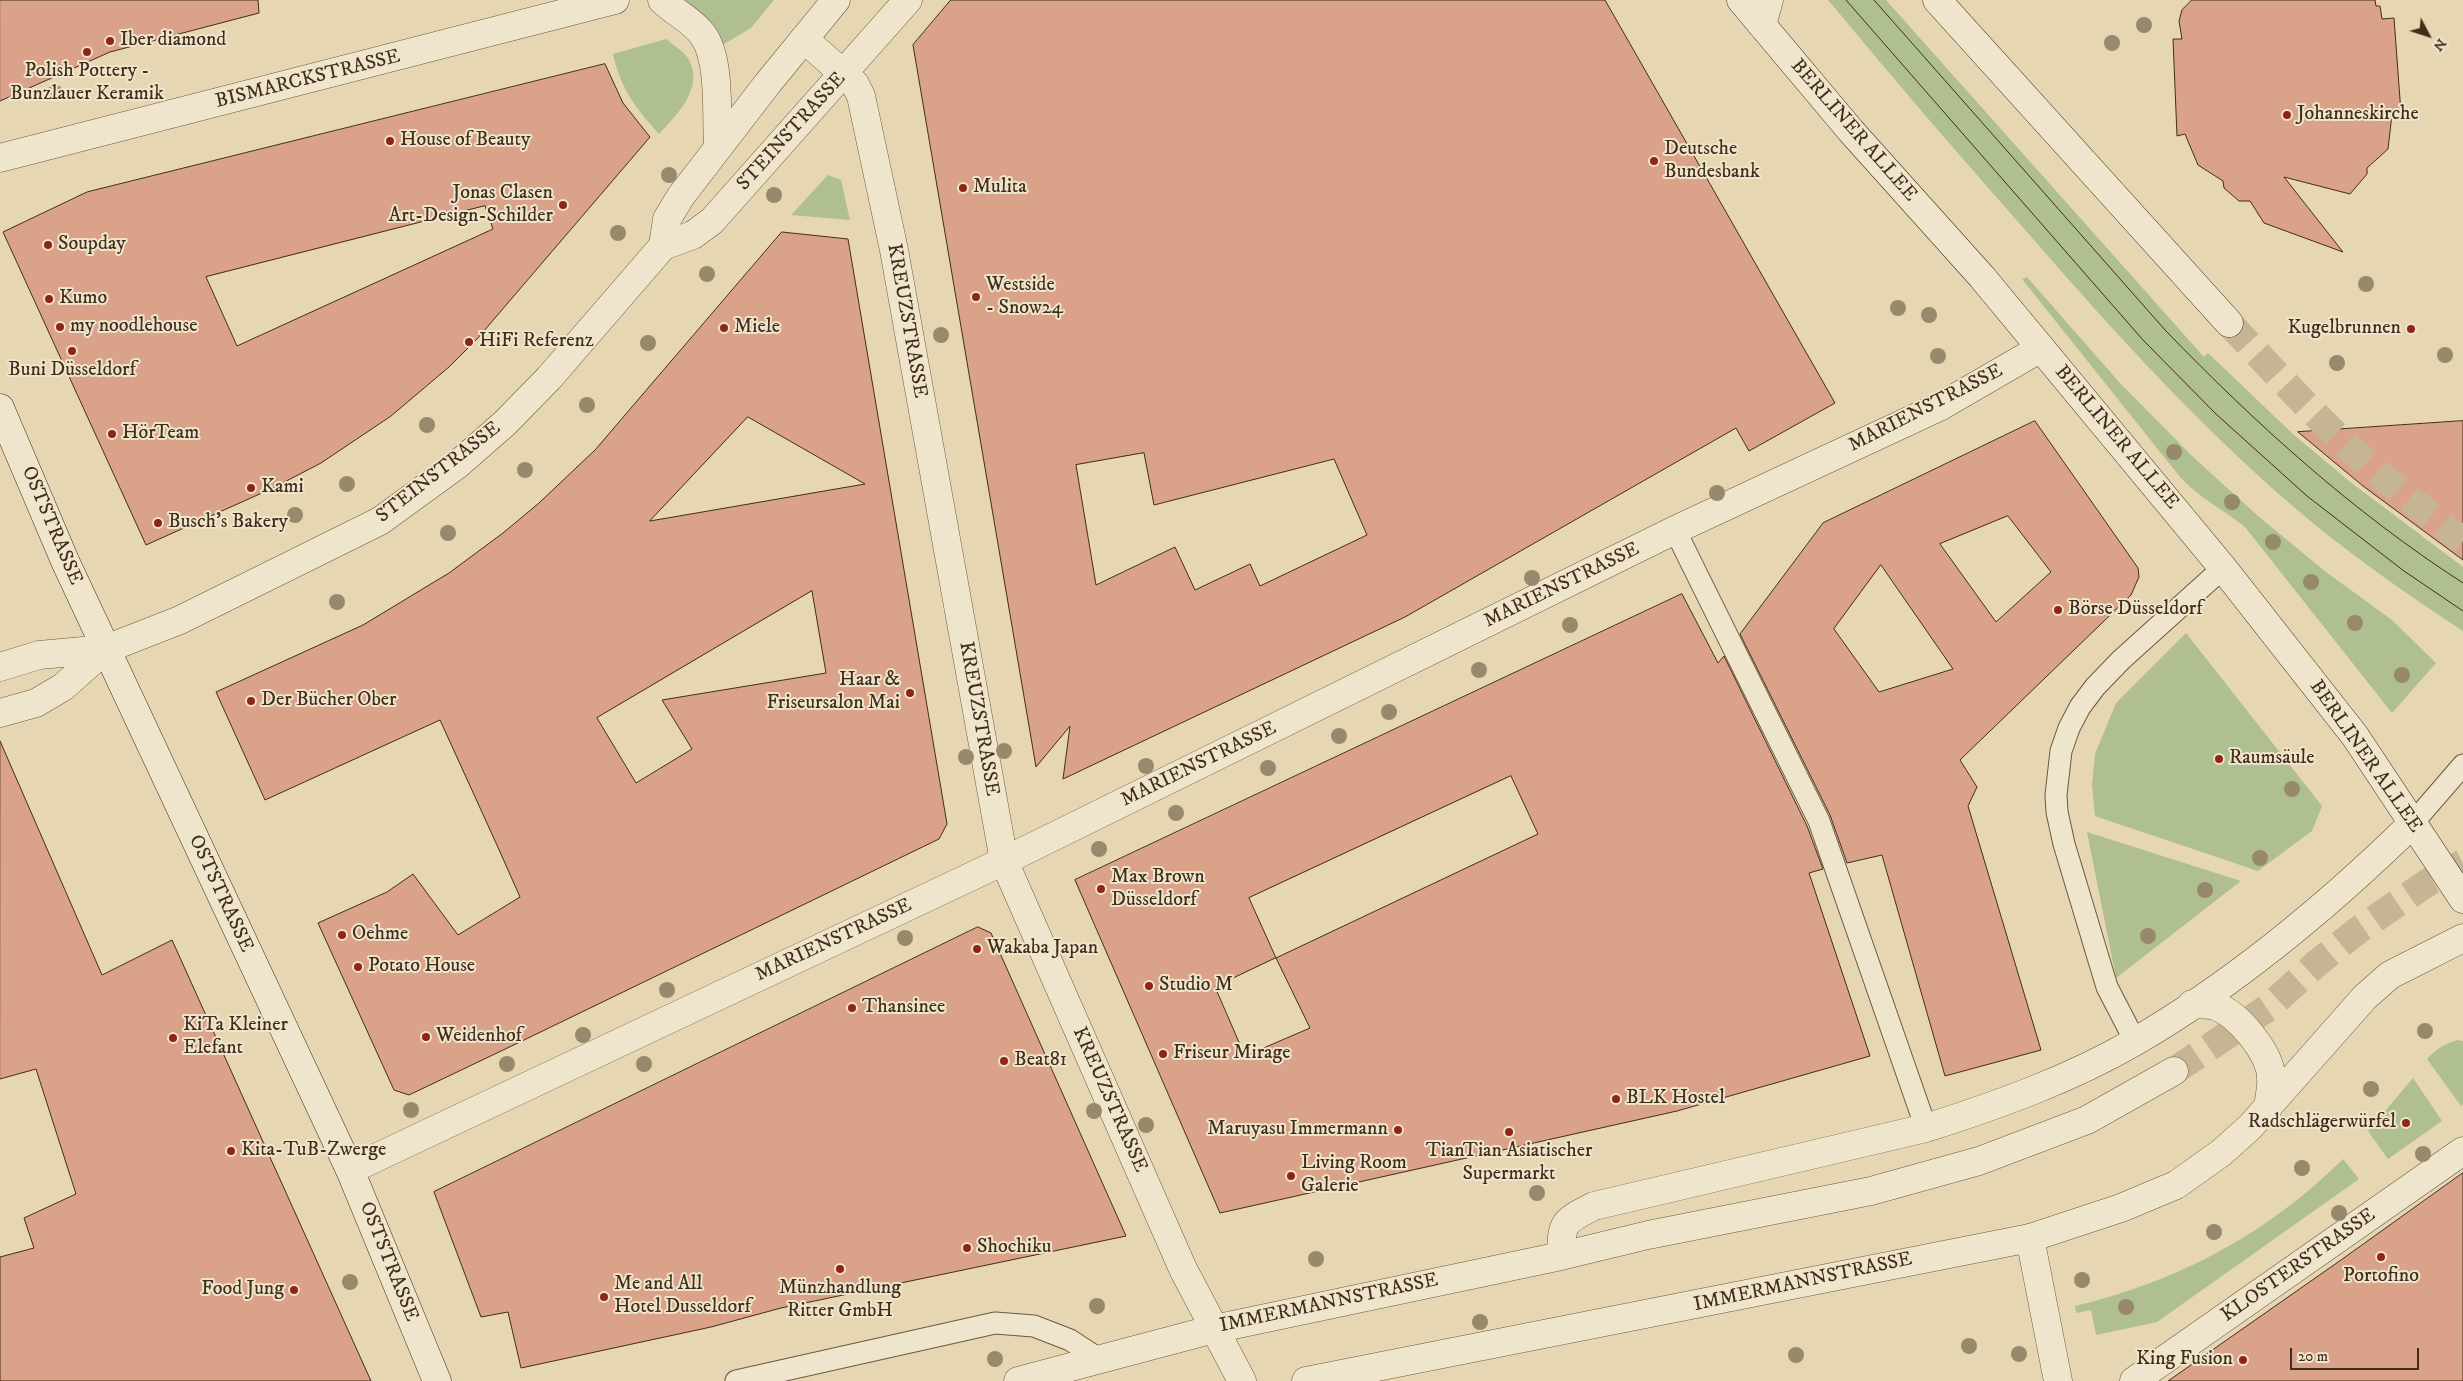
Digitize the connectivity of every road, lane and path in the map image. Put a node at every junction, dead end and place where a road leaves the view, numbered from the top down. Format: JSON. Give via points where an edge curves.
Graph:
{"nodes":[{"id":1,"x":615,"y":0,"type":"edge"},
{"id":2,"x":662,"y":0,"type":"edge"},
{"id":3,"x":836,"y":0,"type":"edge"},
{"id":4,"x":908,"y":0,"type":"edge"},
{"id":5,"x":1740,"y":0,"type":"edge"},
{"id":6,"x":1937,"y":0,"type":"edge"},
{"id":7,"x":1766,"y":13,"type":"edge"},
{"id":8,"x":804,"y":39,"type":"junction"},
{"id":9,"x":844,"y":74,"type":"junction"},
{"id":10,"x":718,"y":147,"type":"junction"},
{"id":11,"x":0,"y":158,"type":"edge"},
{"id":12,"x":663,"y":246,"type":"junction"},
{"id":13,"x":2229,"y":323,"type":"tunnel mouth"},
{"id":14,"x":2041,"y":348,"type":"junction"},
{"id":15,"x":0,"y":408,"type":"edge"},
{"id":16,"x":1675,"y":530,"type":"junction"},
{"id":17,"x":2224,"y":568,"type":"junction"},
{"id":18,"x":106,"y":650,"type":"junction"},
{"id":19,"x":0,"y":667,"type":"edge"},
{"id":20,"x":0,"y":713,"type":"edge"},
{"id":21,"x":2463,"y":765,"type":"edge"},
{"id":22,"x":2412,"y":824,"type":"junction"},
{"id":23,"x":1004,"y":861,"type":"junction"},
{"id":24,"x":2463,"y":899,"type":"edge"},
{"id":25,"x":2463,"y":938,"type":"edge"},
{"id":26,"x":2192,"y":1004,"type":"junction"},
{"id":27,"x":2135,"y":1041,"type":"junction"},
{"id":28,"x":2174,"y":1071,"type":"tunnel mouth"},
{"id":29,"x":2268,"y":1108,"type":"junction"},
{"id":30,"x":1926,"y":1128,"type":"junction"},
{"id":31,"x":2463,"y":1151,"type":"edge"},
{"id":32,"x":350,"y":1170,"type":"junction"},
{"id":33,"x":2030,"y":1238,"type":"junction"},
{"id":34,"x":1561,"y":1256,"type":"junction"},
{"id":35,"x":1214,"y":1329,"type":"junction"},
{"id":36,"x":1099,"y":1358,"type":"junction"},
{"id":37,"x":437,"y":1381,"type":"edge"},
{"id":38,"x":736,"y":1381,"type":"edge"},
{"id":39,"x":1018,"y":1381,"type":"edge"},
{"id":40,"x":1242,"y":1381,"type":"edge"},
{"id":41,"x":1306,"y":1381,"type":"edge"},
{"id":42,"x":2058,"y":1381,"type":"edge"},
{"id":43,"x":2134,"y":1381,"type":"edge"}],
"edges":[{"from":1,"to":11,"type":"street","name":"BISMARCKSTRASSE"},
{"from":2,"to":10,"type":"street","via":[[703,33],[713,52]]},
{"from":3,"to":8,"type":"street"},
{"from":4,"to":9,"type":"street","name":"STEINSTRASSE"},
{"from":5,"to":7,"type":"street","name":"BERLINER ALLEE"},
{"from":6,"to":13,"type":"street"},
{"from":7,"to":14,"type":"street","name":"BERLINER ALLEE","via":[[1851,131]]},
{"from":8,"to":9,"type":"street","name":"KREUZSTRASSE"},
{"from":8,"to":10,"type":"street"},
{"from":9,"to":12,"type":"street","name":"STEINSTRASSE","via":[[712,222],[693,235]]},
{"from":9,"to":23,"type":"street","name":"KREUZSTRASSE","via":[[855,84],[861,96],[894,250]]},
{"from":10,"to":12,"type":"street","via":[[666,220]]},
{"from":12,"to":18,"type":"street","name":"STEINSTRASSE","via":[[549,378],[457,465],[409,502],[343,541],[180,620]]},
{"from":14,"to":16,"type":"street","name":"MARIENSTRASSE","via":[[1941,406]]},
{"from":14,"to":17,"type":"street","name":"BERLINER ALLEE"},
{"from":15,"to":18,"type":"street","name":"OSTSTRASSE"},
{"from":16,"to":23,"type":"street","name":"MARIENSTRASSE"},
{"from":16,"to":30,"type":"lane","via":[[1820,821]]},
{"from":17,"to":22,"type":"street","name":"BERLINER ALLEE","via":[[2355,736]]},
{"from":17,"to":27,"type":"lane","via":[[2095,687],[2069,728],[2061,752],[2056,795],[2064,844],[2107,986]]},
{"from":18,"to":19,"type":"street","via":[[39,655]]},
{"from":18,"to":20,"type":"street","via":[[63,687],[36,703]]},
{"from":18,"to":32,"type":"street","name":"OSTSTRASSE"},
{"from":21,"to":22,"type":"lane"},
{"from":22,"to":24,"type":"street","name":"BERLINER ALLEE"},
{"from":22,"to":26,"type":"street","via":[[2353,882],[2259,958]]},
{"from":23,"to":32,"type":"street","name":"MARIENSTRASSE"},
{"from":23,"to":35,"type":"street","name":"KREUZSTRASSE","via":[[1183,1268]]},
{"from":25,"to":29,"type":"street","name":"IMMERMANNSTRASSE","via":[[2390,975],[2365,997]]},
{"from":26,"to":27,"type":"street"},
{"from":26,"to":29,"type":"street","via":[[2216,1006],[2254,1038],[2272,1076]]},
{"from":27,"to":30,"type":"street","via":[[2059,1080]]},
{"from":28,"to":34,"type":"street","name":"IMMERMANNSTRASSE","via":[[2087,1120],[1979,1161],[1871,1191],[1648,1235]]},
{"from":29,"to":33,"type":"street","name":"IMMERMANNSTRASSE","via":[[2221,1153],[2176,1184],[2121,1208]]},
{"from":30,"to":34,"type":"street","via":[[1594,1206],[1571,1218],[1562,1229]]},
{"from":31,"to":43,"type":"street","name":"KLOSTERSTRASSE"},
{"from":32,"to":37,"type":"street","name":"OSTSTRASSE"},
{"from":33,"to":41,"type":"street","name":"IMMERMANNSTRASSE"},
{"from":33,"to":42,"type":"street"},
{"from":34,"to":35,"type":"street","name":"IMMERMANNSTRASSE"},
{"from":35,"to":36,"type":"street","name":"IMMERMANNSTRASSE"},
{"from":35,"to":40,"type":"street","name":"KREUZSTRASSE"},
{"from":36,"to":38,"type":"lane","via":[[1070,1340],[1034,1326],[995,1323]]},
{"from":36,"to":39,"type":"street","name":"IMMERMANNSTRASSE"}]}
